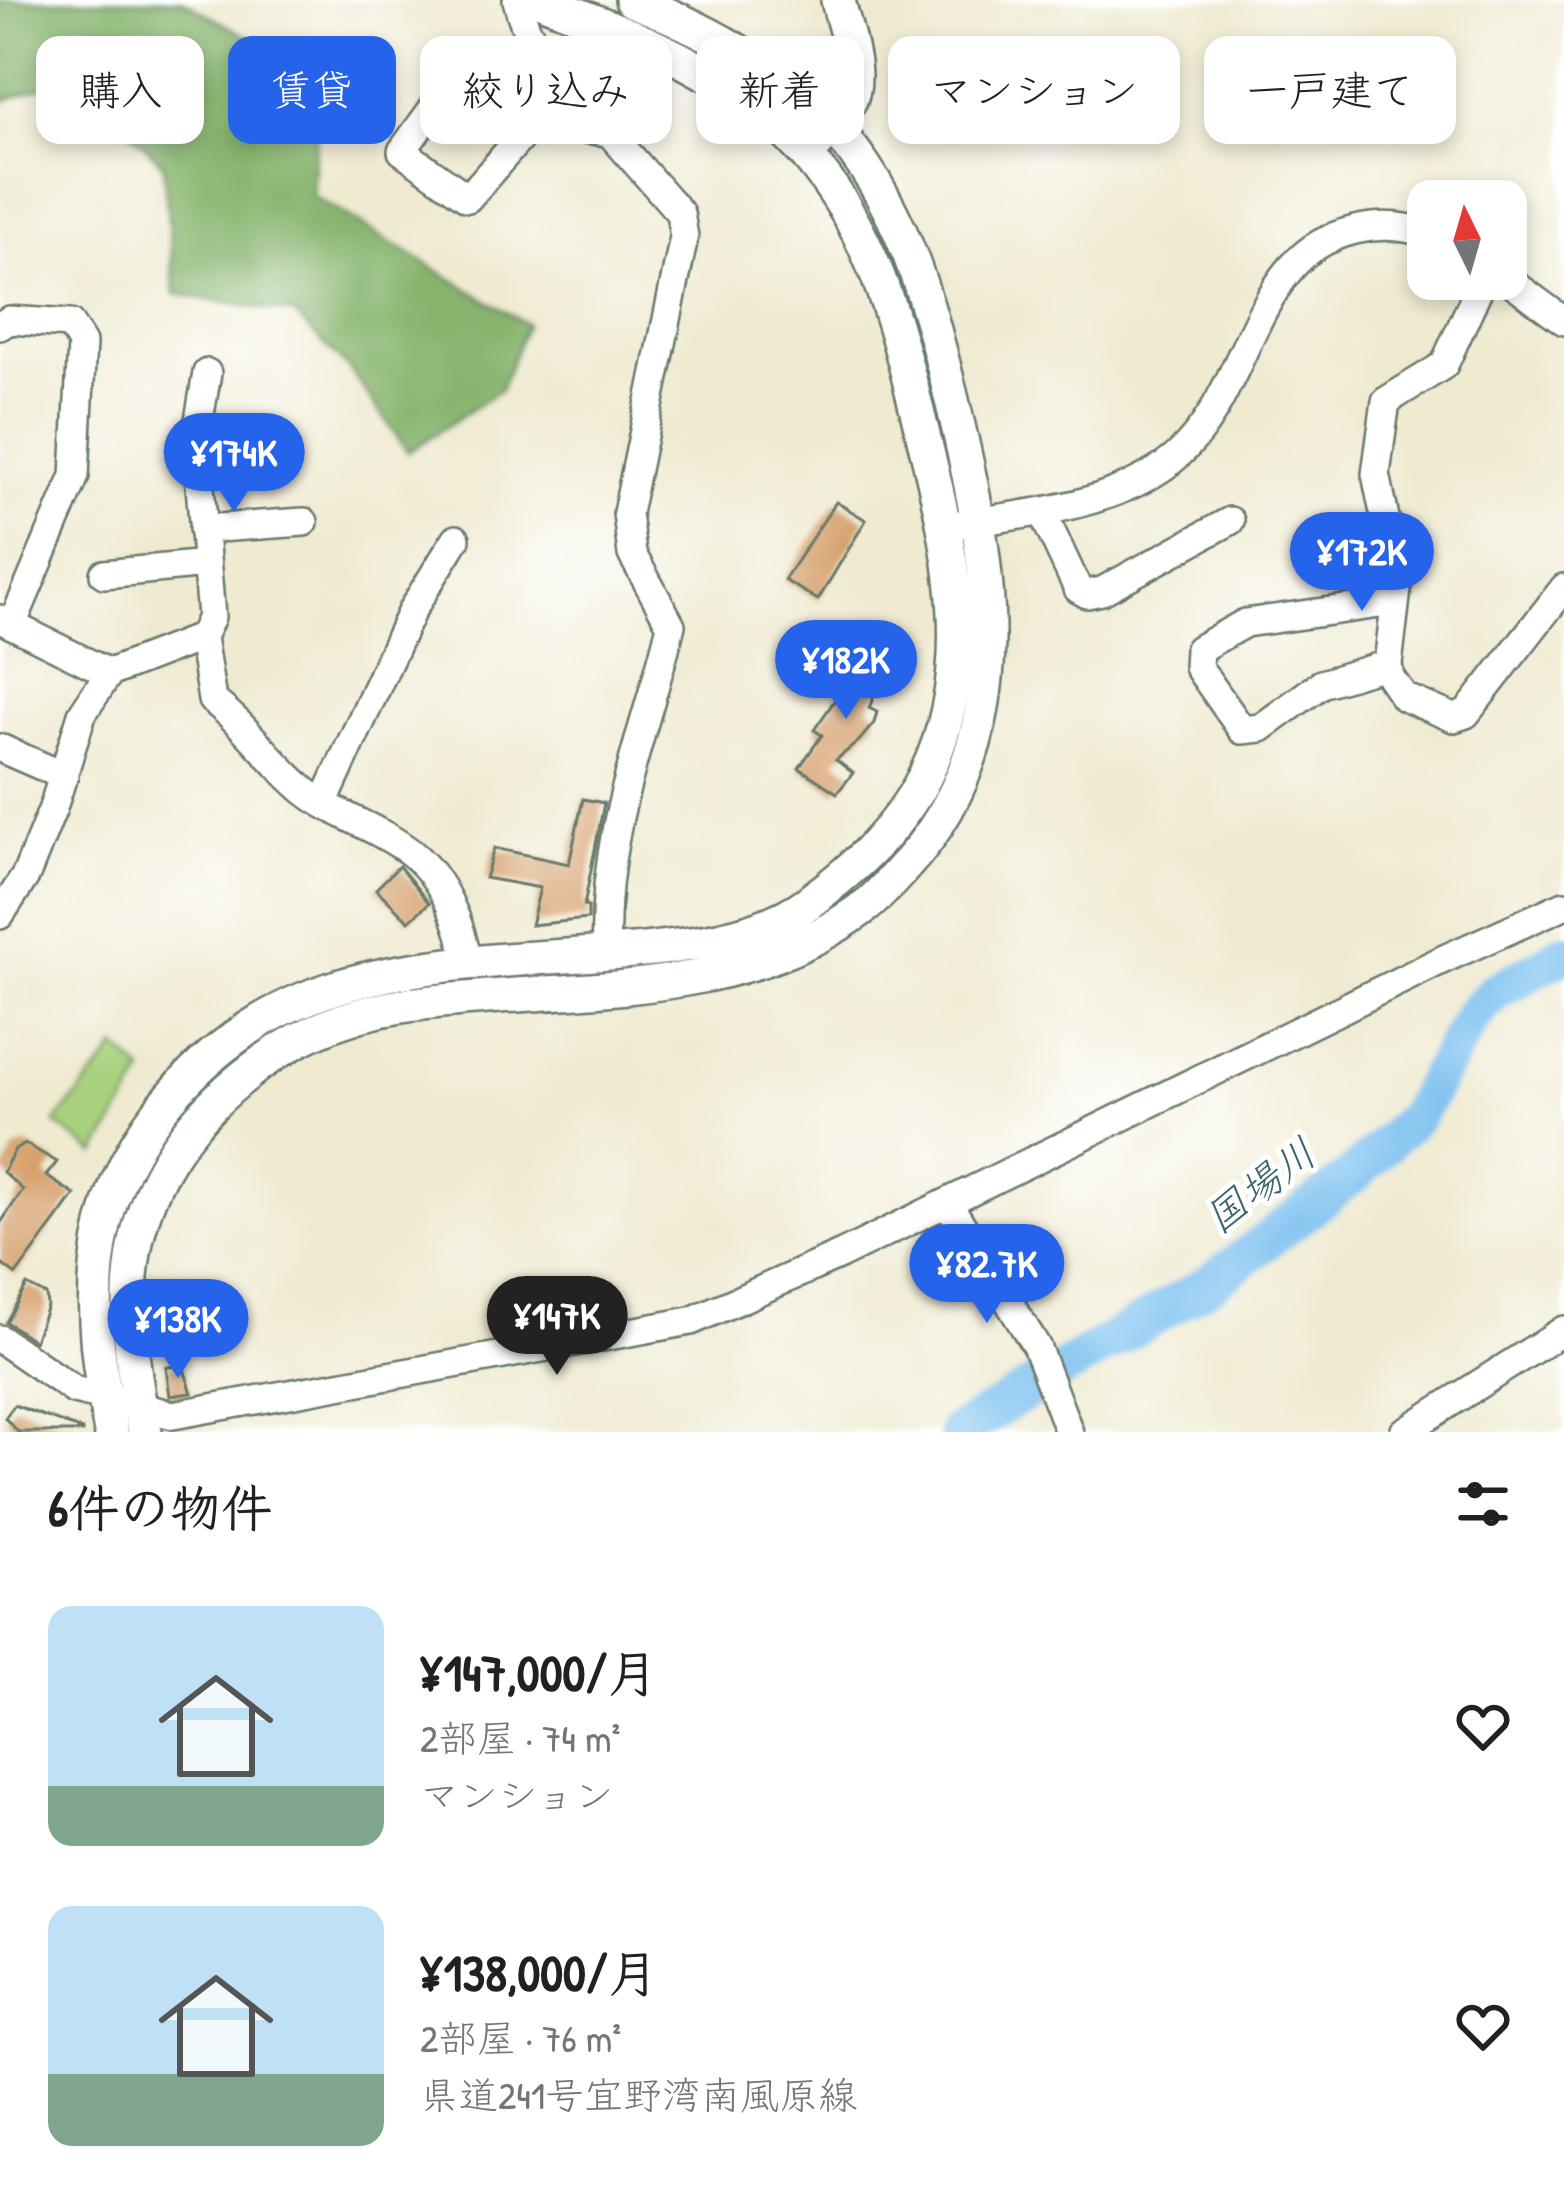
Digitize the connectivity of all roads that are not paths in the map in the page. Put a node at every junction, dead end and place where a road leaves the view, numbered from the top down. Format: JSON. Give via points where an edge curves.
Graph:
{"nodes":[{"id":1,"x":518,"y":0,"type":"edge"},
{"id":2,"x":541,"y":0,"type":"edge"},
{"id":3,"x":632,"y":0,"type":"edge"},
{"id":4,"x":838,"y":0,"type":"edge"},
{"id":5,"x":529,"y":36,"type":"edge"},
{"id":6,"x":710,"y":36,"type":"edge"},
{"id":7,"x":846,"y":36,"type":"edge"},
{"id":8,"x":420,"y":128,"type":"edge"},
{"id":9,"x":515,"y":144,"type":"edge"},
{"id":10,"x":619,"y":144,"type":"edge"},
{"id":11,"x":816,"y":144,"type":"edge"},
{"id":12,"x":845,"y":144,"type":"edge"},
{"id":13,"x":807,"y":156,"type":"junction"},
{"id":14,"x":1407,"y":230,"type":"edge"},
{"id":15,"x":1527,"y":294,"type":"edge"},
{"id":16,"x":1473,"y":300,"type":"edge"},
{"id":17,"x":1564,"y":321,"type":"edge"},
{"id":18,"x":0,"y":326,"type":"edge"},
{"id":19,"x":207,"y":373,"type":"dead end"},
{"id":20,"x":1042,"y":512,"type":"junction"},
{"id":21,"x":1230,"y":521,"type":"dead end"},
{"id":22,"x":304,"y":522,"type":"dead end"},
{"id":23,"x":978,"y":522,"type":"junction"},
{"id":24,"x":944,"y":527,"type":"junction"},
{"id":25,"x":203,"y":529,"type":"junction"},
{"id":26,"x":456,"y":539,"type":"dead end"},
{"id":27,"x":206,"y":564,"type":"junction"},
{"id":28,"x":104,"y":574,"type":"dead end"},
{"id":29,"x":1564,"y":588,"type":"edge"},
{"id":30,"x":1394,"y":602,"type":"junction"},
{"id":31,"x":6,"y":622,"type":"edge"},
{"id":32,"x":202,"y":637,"type":"junction"},
{"id":33,"x":1388,"y":664,"type":"junction"},
{"id":34,"x":109,"y":673,"type":"junction"},
{"id":35,"x":0,"y":748,"type":"edge"},
{"id":36,"x":64,"y":776,"type":"junction"},
{"id":37,"x":324,"y":802,"type":"junction"},
{"id":38,"x":1564,"y":905,"type":"edge"},
{"id":39,"x":0,"y":915,"type":"edge"},
{"id":40,"x":606,"y":954,"type":"junction"},
{"id":41,"x":468,"y":965,"type":"junction"},
{"id":42,"x":948,"y":1203,"type":"junction"},
{"id":43,"x":1564,"y":1330,"type":"edge"},
{"id":44,"x":1,"y":1344,"type":"edge"},
{"id":45,"x":108,"y":1416,"type":"edge"},
{"id":46,"x":143,"y":1420,"type":"edge"},
{"id":47,"x":1069,"y":1432,"type":"edge"},
{"id":48,"x":1404,"y":1432,"type":"edge"}],
"edges":[{"from":1,"to":5,"type":"street"},
{"from":2,"to":13,"type":"main road","via":[[727,84]]},
{"from":3,"to":6,"type":"main road"},
{"from":4,"to":7,"type":"main road"},
{"from":8,"to":9,"type":"street","via":[[403,152],[468,198]]},
{"from":10,"to":40,"type":"street","via":[[680,214],[684,237],[627,513],[632,554],[671,625],[614,826]]},
{"from":11,"to":13,"type":"main road"},
{"from":12,"to":23,"type":"main road","via":[[888,205],[918,270]]},
{"from":13,"to":24,"type":"main road","via":[[874,261],[894,315]]},
{"from":14,"to":20,"type":"street","via":[[1375,225],[1308,253],[1292,267],[1188,445],[1126,487]]},
{"from":15,"to":17,"type":"street"},
{"from":16,"to":30,"type":"street","via":[[1444,364],[1396,392],[1381,414],[1376,474],[1398,581]]},
{"from":18,"to":31,"type":"street","via":[[70,324],[82,343],[75,476]]},
{"from":19,"to":25,"type":"street","via":[[196,438]]},
{"from":20,"to":21,"type":"street","via":[[1087,594]]},
{"from":20,"to":23,"type":"street"},
{"from":22,"to":25,"type":"street"},
{"from":23,"to":24,"type":"street"},
{"from":23,"to":46,"type":"main road","via":[[990,650],[982,714],[941,820],[871,902],[812,940],[697,979],[399,1006],[323,1027],[260,1063],[190,1124],[142,1214],[129,1311]]},
{"from":24,"to":40,"type":"main road","via":[[955,675],[926,773],[891,830],[802,908],[747,932]]},
{"from":25,"to":27,"type":"street"},
{"from":26,"to":37,"type":"street","via":[[412,610]]},
{"from":27,"to":28,"type":"street"},
{"from":27,"to":32,"type":"street","via":[[211,617]]},
{"from":29,"to":33,"type":"street","via":[[1466,714],[1454,718],[1404,697]]},
{"from":30,"to":33,"type":"street"},
{"from":30,"to":33,"type":"street","via":[[1245,623],[1199,649],[1198,667],[1242,730],[1262,728],[1321,684]]},
{"from":31,"to":34,"type":"street"},
{"from":32,"to":34,"type":"street"},
{"from":32,"to":37,"type":"street","via":[[212,700]]},
{"from":34,"to":36,"type":"street","via":[[82,714]]},
{"from":35,"to":36,"type":"street"},
{"from":36,"to":39,"type":"street","via":[[26,874]]},
{"from":37,"to":41,"type":"street","via":[[412,853],[459,924]]},
{"from":38,"to":42,"type":"street"},
{"from":40,"to":41,"type":"main road"},
{"from":41,"to":45,"type":"main road","via":[[332,986],[257,1022],[180,1086],[121,1169],[104,1220],[94,1275]]},
{"from":42,"to":46,"type":"street","via":[[691,1321]]},
{"from":42,"to":47,"type":"street","via":[[1036,1346]]},
{"from":43,"to":48,"type":"street"},
{"from":44,"to":45,"type":"street"},
{"from":45,"to":46,"type":"street"}]}
